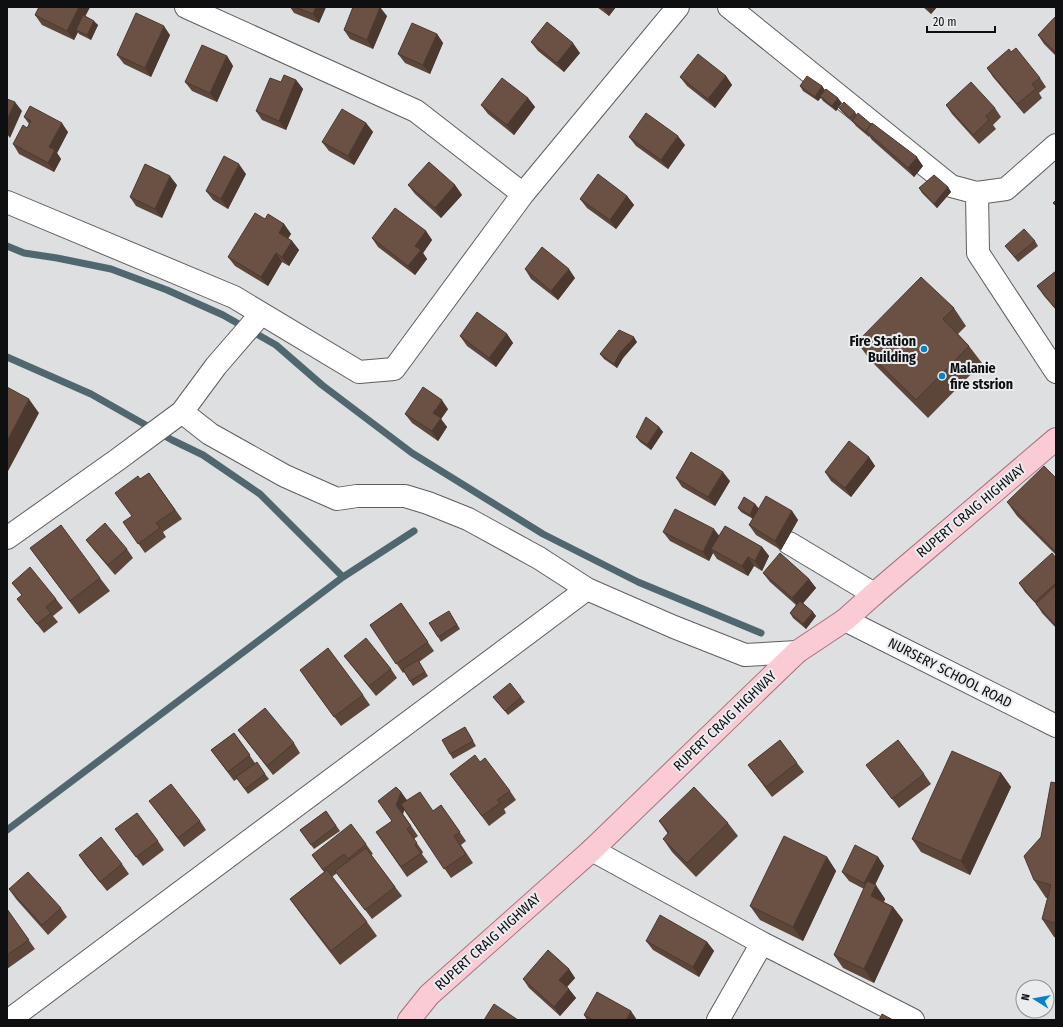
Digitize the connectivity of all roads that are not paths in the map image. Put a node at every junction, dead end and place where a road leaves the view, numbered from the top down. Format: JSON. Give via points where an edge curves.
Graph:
{"nodes":[{"id":1,"x":186,"y":7,"type":"edge"},
{"id":2,"x":678,"y":7,"type":"edge"},
{"id":3,"x":729,"y":7,"type":"edge"},
{"id":4,"x":1056,"y":145,"type":"edge"},
{"id":5,"x":977,"y":192,"type":"junction"},
{"id":6,"x":523,"y":194,"type":"junction"},
{"id":7,"x":7,"y":202,"type":"edge"},
{"id":8,"x":261,"y":314,"type":"junction"},
{"id":9,"x":1056,"y":372,"type":"edge"},
{"id":10,"x":182,"y":412,"type":"junction"},
{"id":11,"x":1056,"y":439,"type":"edge"},
{"id":12,"x":10,"y":531,"type":"edge"},
{"id":13,"x":789,"y":544,"type":"dead end"},
{"id":14,"x":587,"y":589,"type":"junction"},
{"id":15,"x":874,"y":594,"type":"junction"},
{"id":16,"x":845,"y":620,"type":"junction"},
{"id":17,"x":797,"y":652,"type":"junction"},
{"id":18,"x":1056,"y":726,"type":"edge"},
{"id":19,"x":592,"y":850,"type":"junction"},
{"id":20,"x":762,"y":943,"type":"junction"},
{"id":21,"x":9,"y":1020,"type":"edge"},
{"id":22,"x":409,"y":1020,"type":"edge"},
{"id":23,"x":718,"y":1020,"type":"edge"},
{"id":24,"x":913,"y":1020,"type":"edge"}],
"edges":[{"from":1,"to":6,"type":"street","via":[[416,111]]},
{"from":2,"to":6,"type":"street"},
{"from":3,"to":5,"type":"street","via":[[951,186]]},
{"from":4,"to":5,"type":"street","via":[[1006,189]]},
{"from":5,"to":9,"type":"street","via":[[978,253]]},
{"from":6,"to":8,"type":"street","via":[[394,369],[359,372]]},
{"from":7,"to":8,"type":"street","via":[[234,297]]},
{"from":8,"to":10,"type":"street","via":[[216,366]]},
{"from":10,"to":12,"type":"street"},
{"from":10,"to":14,"type":"street","via":[[210,434],[285,476],[316,490],[337,499],[357,496],[405,496],[428,503],[468,519],[539,558]]},
{"from":11,"to":15,"type":"main road","name":"RUPERT CRAIG HIGHWAY"},
{"from":13,"to":15,"type":"street"},
{"from":14,"to":17,"type":"street","via":[[745,655]]},
{"from":14,"to":21,"type":"street"},
{"from":15,"to":16,"type":"main road","name":"RUPERT CRAIG HIGHWAY"},
{"from":16,"to":17,"type":"main road","name":"RUPERT CRAIG HIGHWAY"},
{"from":16,"to":18,"type":"street","name":"NURSERY SCHOOL ROAD"},
{"from":17,"to":19,"type":"main road","name":"RUPERT CRAIG HIGHWAY"},
{"from":19,"to":20,"type":"street"},
{"from":19,"to":22,"type":"main road","name":"RUPERT CRAIG HIGHWAY","via":[[429,995]]},
{"from":20,"to":23,"type":"street"},
{"from":20,"to":24,"type":"street"}]}
